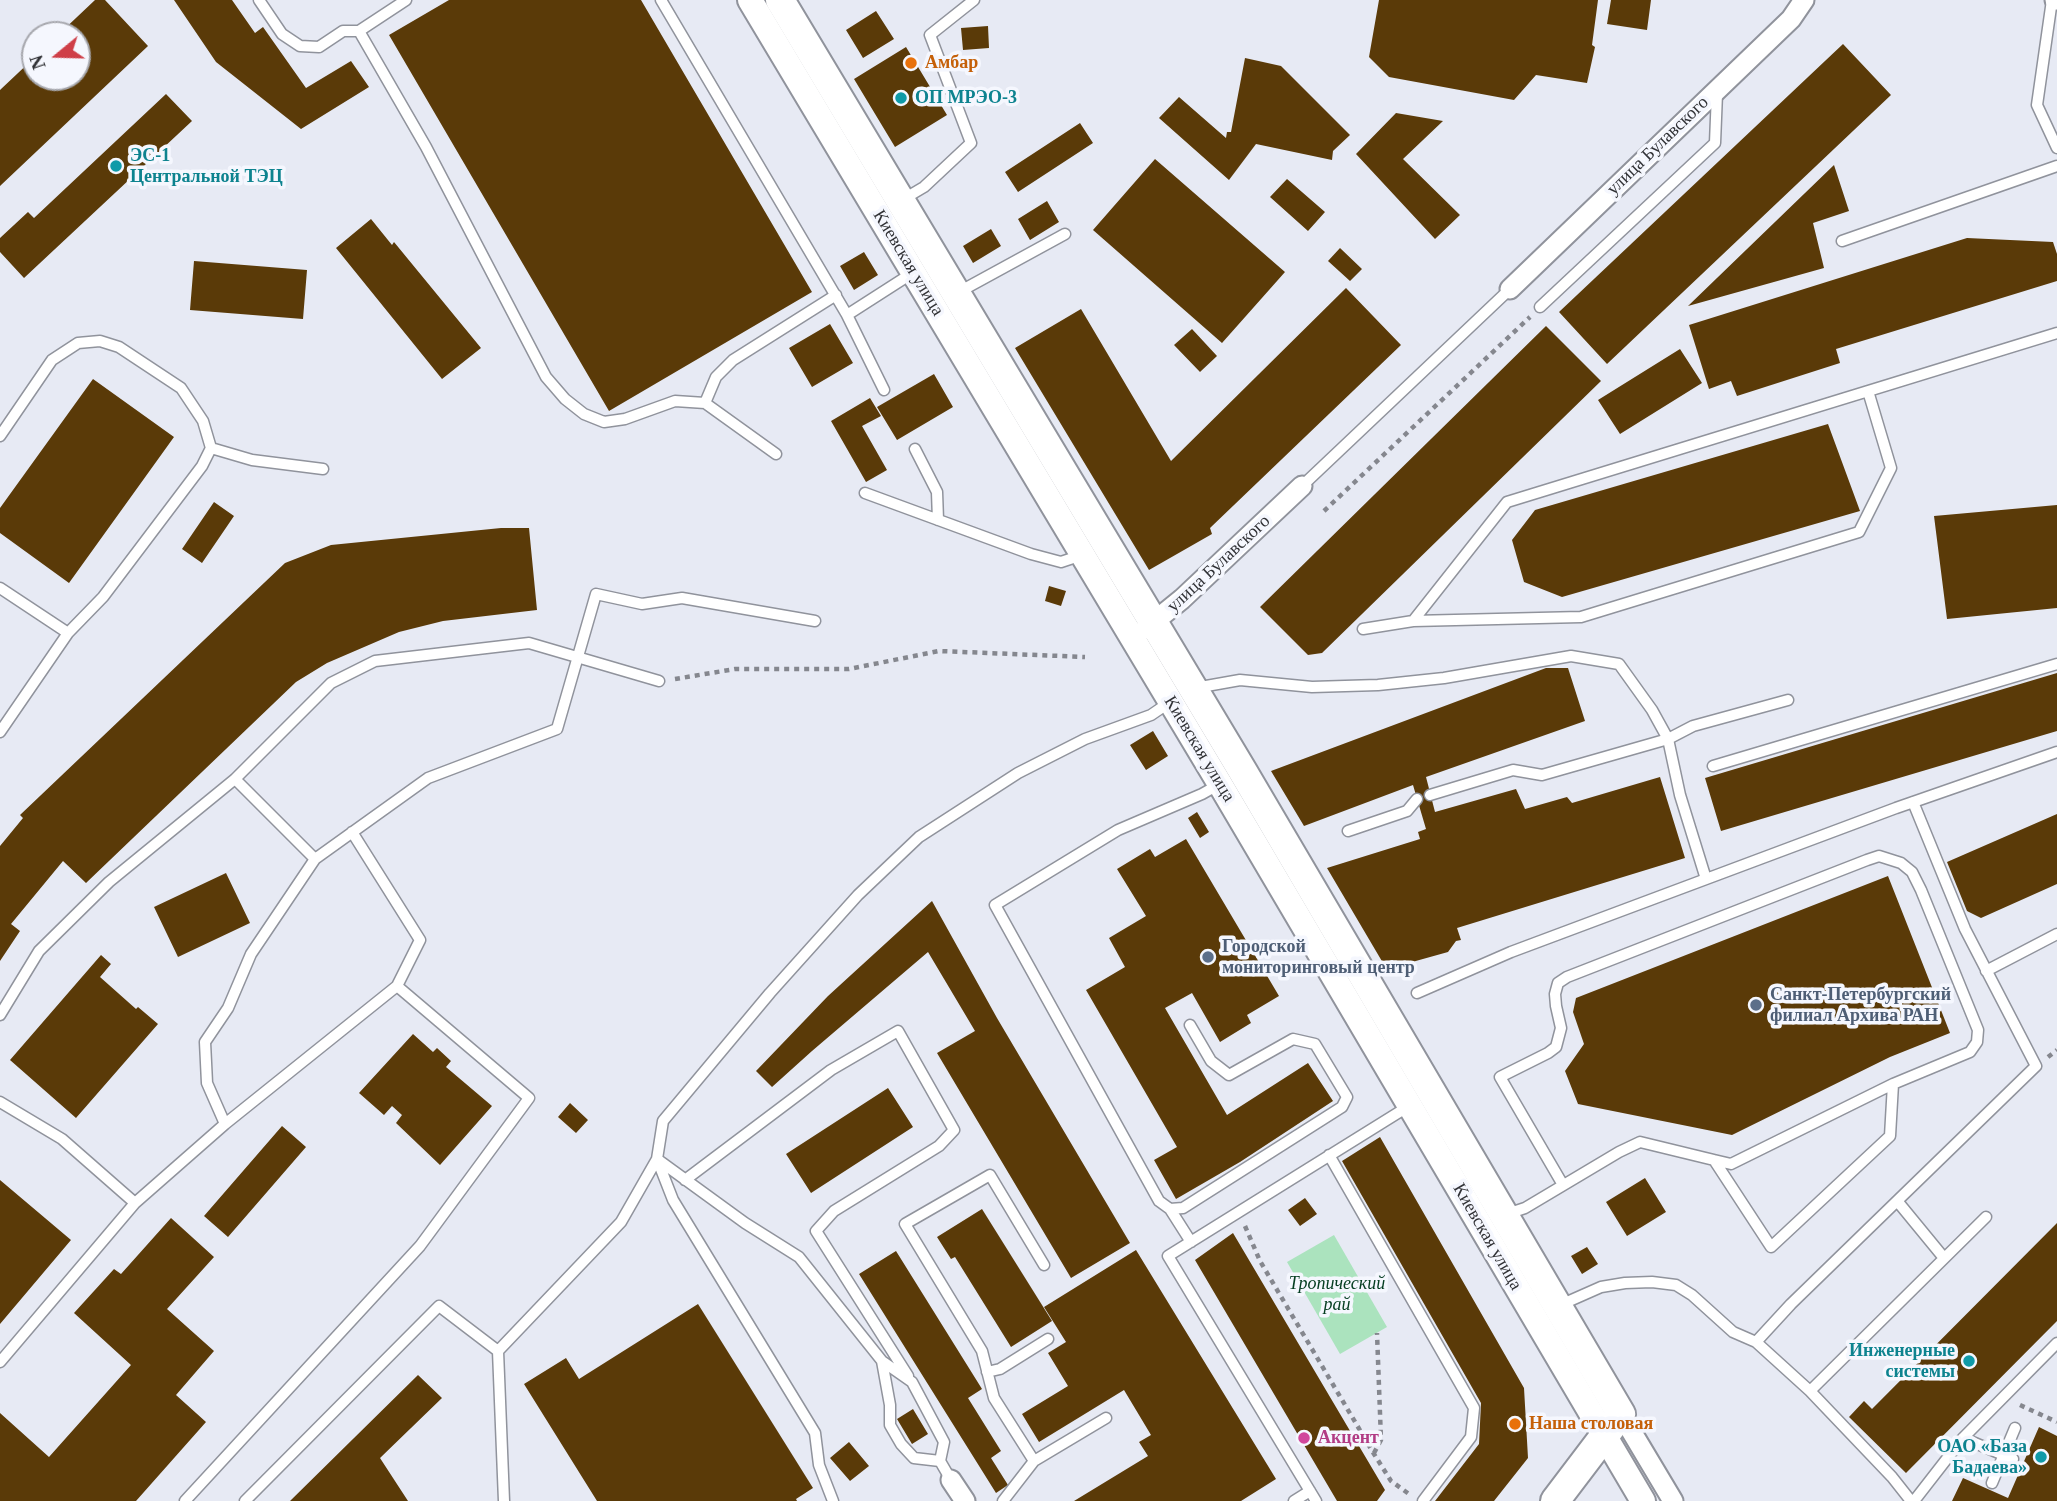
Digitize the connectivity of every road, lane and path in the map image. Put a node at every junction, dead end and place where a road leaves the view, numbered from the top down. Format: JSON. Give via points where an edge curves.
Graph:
{"nodes":[{"id":1,"x":258,"y":0,"type":"edge"},
{"id":2,"x":406,"y":0,"type":"edge"},
{"id":3,"x":660,"y":0,"type":"edge"},
{"id":4,"x":750,"y":0,"type":"edge"},
{"id":5,"x":780,"y":0,"type":"edge"},
{"id":6,"x":974,"y":0,"type":"edge"},
{"id":7,"x":1804,"y":0,"type":"edge"},
{"id":8,"x":2055,"y":0,"type":"edge"},
{"id":9,"x":359,"y":30,"type":"junction"},
{"id":10,"x":1717,"y":89,"type":"junction"},
{"id":11,"x":2057,"y":148,"type":"edge"},
{"id":12,"x":2057,"y":166,"type":"edge"},
{"id":13,"x":890,"y":207,"type":"junction"},
{"id":14,"x":1065,"y":234,"type":"dead end"},
{"id":15,"x":1842,"y":241,"type":"dead end"},
{"id":16,"x":925,"y":266,"type":"junction"},
{"id":17,"x":1510,"y":289,"type":"joint"},
{"id":18,"x":956,"y":293,"type":"junction"},
{"id":19,"x":836,"y":295,"type":"junction"},
{"id":20,"x":1540,"y":307,"type":"joint"},
{"id":21,"x":847,"y":315,"type":"junction"},
{"id":22,"x":2057,"y":332,"type":"edge"},
{"id":23,"x":884,"y":390,"type":"dead end"},
{"id":24,"x":1868,"y":391,"type":"junction"},
{"id":25,"x":705,"y":403,"type":"junction"},
{"id":26,"x":0,"y":436,"type":"edge"},
{"id":27,"x":211,"y":448,"type":"junction"},
{"id":28,"x":915,"y":449,"type":"dead end"},
{"id":29,"x":776,"y":454,"type":"dead end"},
{"id":30,"x":323,"y":469,"type":"dead end"},
{"id":31,"x":1302,"y":486,"type":"joint"},
{"id":32,"x":864,"y":493,"type":"dead end"},
{"id":33,"x":1324,"y":511,"type":"dead end"},
{"id":34,"x":938,"y":520,"type":"junction"},
{"id":35,"x":1094,"y":548,"type":"junction"},
{"id":36,"x":0,"y":588,"type":"edge"},
{"id":37,"x":815,"y":621,"type":"dead end"},
{"id":38,"x":1413,"y":621,"type":"junction"},
{"id":39,"x":1363,"y":629,"type":"dead end"},
{"id":40,"x":1143,"y":630,"type":"junction"},
{"id":41,"x":68,"y":634,"type":"junction"},
{"id":42,"x":578,"y":657,"type":"junction"},
{"id":43,"x":1084,"y":657,"type":"dead end"},
{"id":44,"x":2057,"y":664,"type":"edge"},
{"id":45,"x":659,"y":681,"type":"joint"},
{"id":46,"x":1182,"y":695,"type":"junction"},
{"id":47,"x":1788,"y":700,"type":"dead end"},
{"id":48,"x":0,"y":733,"type":"edge"},
{"id":49,"x":1668,"y":739,"type":"junction"},
{"id":50,"x":2057,"y":752,"type":"edge"},
{"id":51,"x":1713,"y":766,"type":"dead end"},
{"id":52,"x":1231,"y":777,"type":"junction"},
{"id":53,"x":235,"y":779,"type":"junction"},
{"id":54,"x":1430,"y":794,"type":"dead end"},
{"id":55,"x":1417,"y":799,"type":"dead end"},
{"id":56,"x":1913,"y":802,"type":"junction"},
{"id":57,"x":1348,"y":831,"type":"dead end"},
{"id":58,"x":352,"y":832,"type":"junction"},
{"id":59,"x":315,"y":859,"type":"junction"},
{"id":60,"x":1706,"y":879,"type":"junction"},
{"id":61,"x":2057,"y":934,"type":"edge"},
{"id":62,"x":1986,"y":971,"type":"junction"},
{"id":63,"x":397,"y":986,"type":"junction"},
{"id":64,"x":1417,"y":993,"type":"dead end"},
{"id":65,"x":0,"y":1015,"type":"edge"},
{"id":66,"x":1190,"y":1025,"type":"dead end"},
{"id":67,"x":1894,"y":1084,"type":"junction"},
{"id":68,"x":1421,"y":1099,"type":"junction"},
{"id":69,"x":0,"y":1102,"type":"edge"},
{"id":70,"x":225,"y":1124,"type":"junction"},
{"id":71,"x":1329,"y":1155,"type":"junction"},
{"id":72,"x":657,"y":1159,"type":"junction"},
{"id":73,"x":1714,"y":1160,"type":"junction"},
{"id":74,"x":685,"y":1180,"type":"junction"},
{"id":75,"x":1563,"y":1185,"type":"junction"},
{"id":76,"x":1898,"y":1202,"type":"junction"},
{"id":77,"x":135,"y":1203,"type":"junction"},
{"id":78,"x":1170,"y":1209,"type":"junction"},
{"id":79,"x":1239,"y":1211,"type":"junction"},
{"id":80,"x":1986,"y":1217,"type":"dead end"},
{"id":81,"x":1493,"y":1222,"type":"junction"},
{"id":82,"x":1191,"y":1242,"type":"junction"},
{"id":83,"x":1944,"y":1258,"type":"junction"},
{"id":84,"x":1044,"y":1265,"type":"dead end"},
{"id":85,"x":1558,"y":1306,"type":"junction"},
{"id":86,"x":1377,"y":1333,"type":"dead end"},
{"id":87,"x":1048,"y":1339,"type":"dead end"},
{"id":88,"x":1756,"y":1342,"type":"junction"},
{"id":89,"x":2057,"y":1343,"type":"edge"},
{"id":90,"x":498,"y":1351,"type":"junction"},
{"id":91,"x":882,"y":1361,"type":"junction"},
{"id":92,"x":0,"y":1362,"type":"edge"},
{"id":93,"x":987,"y":1372,"type":"junction"},
{"id":94,"x":912,"y":1382,"type":"junction"},
{"id":95,"x":1810,"y":1391,"type":"junction"},
{"id":96,"x":2004,"y":1397,"type":"junction"},
{"id":97,"x":1621,"y":1414,"type":"junction"},
{"id":98,"x":1106,"y":1418,"type":"dead end"},
{"id":99,"x":2057,"y":1422,"type":"edge"},
{"id":100,"x":2015,"y":1429,"type":"dead end"},
{"id":101,"x":1604,"y":1436,"type":"junction"},
{"id":102,"x":1963,"y":1438,"type":"junction"},
{"id":103,"x":1374,"y":1454,"type":"junction"},
{"id":104,"x":2008,"y":1457,"type":"junction"},
{"id":105,"x":940,"y":1461,"type":"junction"},
{"id":106,"x":1034,"y":1461,"type":"junction"},
{"id":107,"x":951,"y":1479,"type":"joint"},
{"id":108,"x":1992,"y":1483,"type":"dead end"},
{"id":109,"x":1310,"y":1491,"type":"junction"},
{"id":110,"x":185,"y":1501,"type":"edge"},
{"id":111,"x":245,"y":1501,"type":"edge"},
{"id":112,"x":504,"y":1501,"type":"edge"},
{"id":113,"x":834,"y":1501,"type":"edge"},
{"id":114,"x":965,"y":1501,"type":"edge"},
{"id":115,"x":1003,"y":1501,"type":"edge"},
{"id":116,"x":1294,"y":1501,"type":"edge"},
{"id":117,"x":1316,"y":1501,"type":"edge"},
{"id":118,"x":1418,"y":1501,"type":"edge"},
{"id":119,"x":1423,"y":1501,"type":"edge"},
{"id":120,"x":1556,"y":1501,"type":"edge"},
{"id":121,"x":1643,"y":1501,"type":"edge"},
{"id":122,"x":1673,"y":1501,"type":"edge"},
{"id":123,"x":1912,"y":1501,"type":"edge"}],
"edges":[{"from":1,"to":9,"type":"lane","via":[[282,34],[300,46],[318,47],[343,31]]},
{"from":2,"to":9,"type":"lane"},
{"from":3,"to":19,"type":"lane"},
{"from":4,"to":13,"type":"street","name":"Киевская улица"},
{"from":5,"to":13,"type":"main road","name":"Киевская улица"},
{"from":6,"to":13,"type":"lane","via":[[930,35],[971,143],[924,187]]},
{"from":7,"to":10,"type":"street","name":"улица Булавского","via":[[1791,19]]},
{"from":8,"to":11,"type":"lane","via":[[2037,105]]},
{"from":9,"to":25,"type":"lane","via":[[546,377],[565,399],[604,422],[675,401]]},
{"from":10,"to":17,"type":"street","name":"улица Булавского"},
{"from":10,"to":20,"type":"lane","via":[[1715,143]]},
{"from":12,"to":15,"type":"lane"},
{"from":13,"to":16,"type":"main road","name":"Киевская улица"},
{"from":14,"to":18,"type":"lane"},
{"from":16,"to":18,"type":"main road","name":"Киевская улица"},
{"from":16,"to":21,"type":"lane"},
{"from":16,"to":35,"type":"street","name":"Киевская улица"},
{"from":17,"to":31,"type":"lane"},
{"from":18,"to":35,"type":"main road","name":"Киевская улица"},
{"from":19,"to":21,"type":"lane"},
{"from":19,"to":25,"type":"lane","via":[[733,360],[716,377]]},
{"from":20,"to":33,"type":"path"},
{"from":21,"to":23,"type":"lane"},
{"from":22,"to":24,"type":"lane"},
{"from":24,"to":38,"type":"lane","via":[[1507,502]]},
{"from":24,"to":38,"type":"lane","via":[[1891,468],[1859,532],[1581,617]]},
{"from":25,"to":29,"type":"lane"},
{"from":26,"to":27,"type":"lane","via":[[52,360],[78,343],[100,341],[181,388],[203,421]]},
{"from":27,"to":30,"type":"lane","via":[[252,460]]},
{"from":27,"to":41,"type":"lane","via":[[103,597]]},
{"from":28,"to":34,"type":"lane","via":[[937,492]]},
{"from":31,"to":40,"type":"street","name":"улица Булавского"},
{"from":32,"to":34,"type":"lane"},
{"from":34,"to":35,"type":"lane","via":[[1061,562]]},
{"from":35,"to":40,"type":"main road","name":"Киевская улица"},
{"from":36,"to":41,"type":"lane"},
{"from":37,"to":42,"type":"lane","via":[[682,598],[642,604],[596,594]]},
{"from":38,"to":39,"type":"lane"},
{"from":40,"to":46,"type":"main road","name":"Киевская улица"},
{"from":41,"to":48,"type":"lane"},
{"from":42,"to":45,"type":"lane"},
{"from":42,"to":53,"type":"lane","via":[[529,643],[375,661],[331,683]]},
{"from":42,"to":58,"type":"lane","via":[[556,729],[428,778]]},
{"from":43,"to":45,"type":"path","via":[[939,651],[849,669],[734,669]]},
{"from":44,"to":51,"type":"lane"},
{"from":46,"to":49,"type":"lane","via":[[1240,680],[1312,687],[1378,685],[1571,656],[1619,664]]},
{"from":46,"to":52,"type":"main road","name":"Киевская улица"},
{"from":46,"to":72,"type":"lane","via":[[1151,715],[1085,739],[1018,773],[919,837],[823,934],[663,1121]]},
{"from":47,"to":49,"type":"lane","via":[[1693,726]]},
{"from":49,"to":54,"type":"lane","via":[[1542,775],[1513,770]]},
{"from":49,"to":60,"type":"lane"},
{"from":50,"to":56,"type":"lane"},
{"from":52,"to":68,"type":"main road","name":"Киевская улица"},
{"from":52,"to":78,"type":"lane","via":[[1118,830],[995,905],[1159,1202]]},
{"from":53,"to":59,"type":"lane"},
{"from":53,"to":65,"type":"lane","via":[[109,882],[39,951]]},
{"from":55,"to":57,"type":"lane","via":[[1407,811]]},
{"from":56,"to":60,"type":"lane"},
{"from":56,"to":62,"type":"lane"},
{"from":58,"to":59,"type":"lane"},
{"from":58,"to":63,"type":"lane","via":[[420,940]]},
{"from":59,"to":70,"type":"lane","via":[[251,954],[229,1008],[205,1042],[206,1083]]},
{"from":60,"to":64,"type":"lane","via":[[1511,952]]},
{"from":61,"to":62,"type":"lane"},
{"from":62,"to":76,"type":"lane","via":[[2036,1066]]},
{"from":63,"to":70,"type":"lane"},
{"from":63,"to":110,"type":"lane","via":[[529,1098],[420,1246]]},
{"from":66,"to":78,"type":"lane","via":[[1211,1061],[1230,1075],[1293,1039],[1315,1044],[1347,1097],[1342,1107],[1183,1208]]},
{"from":67,"to":73,"type":"lane","via":[[1731,1164]]},
{"from":67,"to":73,"type":"lane","via":[[1890,1136],[1770,1247]]},
{"from":67,"to":75,"type":"lane","via":[[1970,1052],[1978,1030],[1912,872],[1879,856],[1558,984],[1555,994],[1561,1028],[1556,1046],[1500,1077]]},
{"from":68,"to":71,"type":"lane"},
{"from":68,"to":81,"type":"main road","name":"Киевская улица"},
{"from":69,"to":77,"type":"lane","via":[[62,1139]]},
{"from":70,"to":77,"type":"lane"},
{"from":71,"to":79,"type":"lane"},
{"from":71,"to":119,"type":"lane","via":[[1474,1408],[1471,1437]]},
{"from":72,"to":74,"type":"lane"},
{"from":72,"to":90,"type":"lane","via":[[621,1222]]},
{"from":72,"to":113,"type":"lane","via":[[673,1200],[815,1433],[818,1465]]},
{"from":73,"to":75,"type":"lane","via":[[1640,1142]]},
{"from":74,"to":91,"type":"lane","via":[[799,1257]]},
{"from":74,"to":94,"type":"lane","via":[[831,1070],[898,1031],[954,1130],[939,1146],[834,1212],[817,1231]]},
{"from":75,"to":81,"type":"lane"},
{"from":76,"to":83,"type":"lane"},
{"from":76,"to":88,"type":"lane"},
{"from":77,"to":92,"type":"lane"},
{"from":78,"to":82,"type":"lane"},
{"from":79,"to":82,"type":"lane"},
{"from":79,"to":103,"type":"path","via":[[1260,1261]]},
{"from":80,"to":83,"type":"lane"},
{"from":81,"to":85,"type":"main road","name":"Киевская улица"},
{"from":81,"to":101,"type":"street","name":"Киевская улица"},
{"from":82,"to":109,"type":"lane","via":[[1168,1256]]},
{"from":83,"to":95,"type":"lane"},
{"from":84,"to":93,"type":"lane","via":[[990,1175],[905,1224],[982,1351]]},
{"from":85,"to":88,"type":"lane","via":[[1601,1287],[1652,1282],[1676,1285],[1733,1332]]},
{"from":85,"to":97,"type":"main road","name":"Киевская улица"},
{"from":86,"to":103,"type":"path","via":[[1381,1440]]},
{"from":87,"to":93,"type":"lane","via":[[1000,1369]]},
{"from":88,"to":95,"type":"lane"},
{"from":89,"to":96,"type":"lane"},
{"from":90,"to":111,"type":"lane","via":[[439,1306]]},
{"from":90,"to":112,"type":"lane"},
{"from":91,"to":94,"type":"lane"},
{"from":91,"to":105,"type":"lane","via":[[890,1424],[901,1444],[914,1458]]},
{"from":93,"to":106,"type":"lane","via":[[994,1398]]},
{"from":94,"to":105,"type":"lane","via":[[944,1441]]},
{"from":95,"to":123,"type":"lane"},
{"from":96,"to":99,"type":"path"},
{"from":96,"to":102,"type":"lane"},
{"from":97,"to":101,"type":"main road"},
{"from":97,"to":122,"type":"street","name":"Киевская улица"},
{"from":98,"to":106,"type":"lane"},
{"from":100,"to":104,"type":"lane"},
{"from":101,"to":120,"type":"main road"},
{"from":101,"to":121,"type":"street","name":"Киевская улица"},
{"from":102,"to":104,"type":"lane"},
{"from":102,"to":123,"type":"lane"},
{"from":103,"to":118,"type":"path","via":[[1391,1481]]},
{"from":104,"to":108,"type":"lane"},
{"from":105,"to":107,"type":"lane"},
{"from":106,"to":115,"type":"lane"},
{"from":107,"to":114,"type":"street"},
{"from":109,"to":116,"type":"lane"},
{"from":109,"to":117,"type":"lane"}]}
